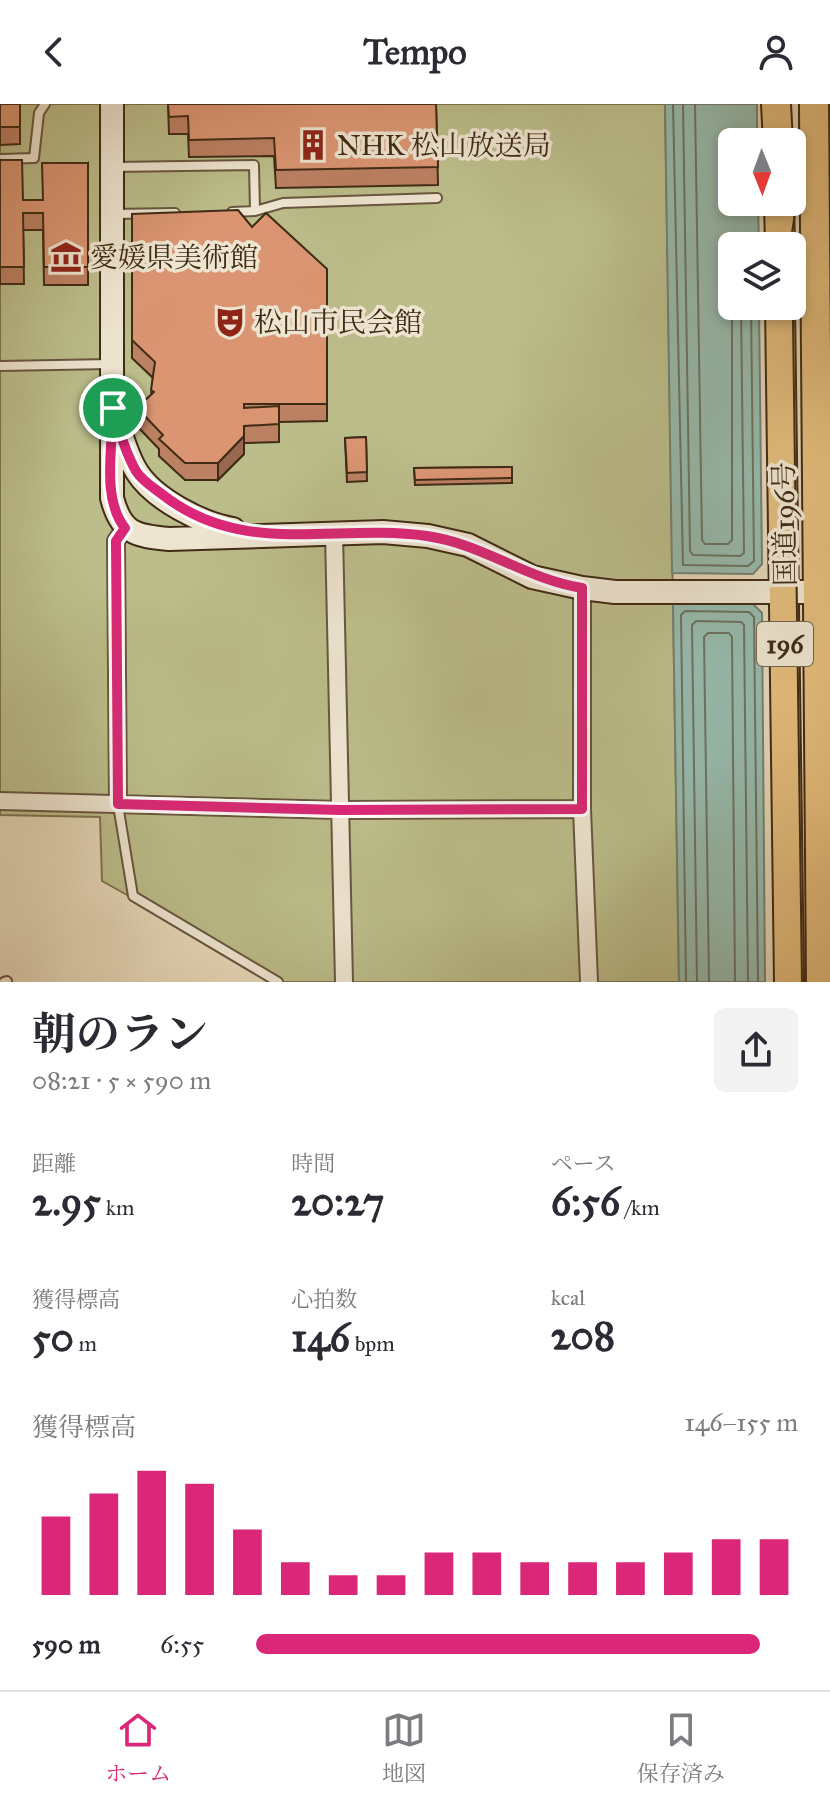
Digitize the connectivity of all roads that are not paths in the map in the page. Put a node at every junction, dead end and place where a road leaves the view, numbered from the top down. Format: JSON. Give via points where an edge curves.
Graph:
{"nodes":[{"id":1,"x":45,"y":104,"type":"edge"},
{"id":2,"x":112,"y":104,"type":"edge"},
{"id":3,"x":776,"y":104,"type":"edge"},
{"id":4,"x":814,"y":104,"type":"edge"},
{"id":5,"x":777,"y":128,"type":"edge"},
{"id":6,"x":0,"y":159,"type":"edge"},
{"id":7,"x":112,"y":167,"type":"junction"},
{"id":8,"x":437,"y":198,"type":"dead end"},
{"id":9,"x":255,"y":211,"type":"junction"},
{"id":10,"x":226,"y":212,"type":"edge"},
{"id":11,"x":182,"y":213,"type":"edge"},
{"id":12,"x":112,"y":214,"type":"junction"},
{"id":13,"x":780,"y":320,"type":"edge"},
{"id":14,"x":781,"y":355,"type":"junction"},
{"id":15,"x":822,"y":356,"type":"edge"},
{"id":16,"x":112,"y":364,"type":"junction"},
{"id":17,"x":0,"y":366,"type":"edge"},
{"id":18,"x":113,"y":408,"type":"junction"},
{"id":19,"x":137,"y":474,"type":"junction"},
{"id":20,"x":112,"y":498,"type":"junction"},
{"id":21,"x":125,"y":528,"type":"junction"},
{"id":22,"x":784,"y":531,"type":"junction"},
{"id":23,"x":823,"y":531,"type":"edge"},
{"id":24,"x":267,"y":534,"type":"junction"},
{"id":25,"x":334,"y":534,"type":"junction"},
{"id":26,"x":582,"y":588,"type":"junction"},
{"id":27,"x":817,"y":592,"type":"junction"},
{"id":28,"x":785,"y":593,"type":"junction"},
{"id":29,"x":785,"y":701,"type":"junction"},
{"id":30,"x":824,"y":702,"type":"edge"},
{"id":31,"x":0,"y":801,"type":"edge"},
{"id":32,"x":118,"y":804,"type":"junction"},
{"id":33,"x":582,"y":809,"type":"junction"},
{"id":34,"x":340,"y":810,"type":"junction"},
{"id":35,"x":787,"y":829,"type":"junction"},
{"id":36,"x":825,"y":829,"type":"edge"},
{"id":37,"x":278,"y":982,"type":"edge"},
{"id":38,"x":344,"y":982,"type":"edge"},
{"id":39,"x":589,"y":982,"type":"edge"},
{"id":40,"x":789,"y":982,"type":"edge"},
{"id":41,"x":821,"y":982,"type":"edge"}],
"edges":[{"from":1,"to":6,"type":"lane","via":[[39,113],[34,158]]},
{"from":2,"to":7,"type":"street"},
{"from":3,"to":5,"type":"highway"},
{"from":4,"to":15,"type":"highway","name":"国道196号","number":"196"},
{"from":7,"to":9,"type":"lane","via":[[254,165]]},
{"from":7,"to":12,"type":"street"},
{"from":8,"to":9,"type":"lane","via":[[283,203]]},
{"from":9,"to":10,"type":"lane"},
{"from":11,"to":12,"type":"lane"},
{"from":12,"to":16,"type":"street"},
{"from":13,"to":14,"type":"highway","name":"国道196号","number":"196"},
{"from":14,"to":15,"type":"street"},
{"from":14,"to":22,"type":"highway","name":"国道196号","number":"196"},
{"from":15,"to":23,"type":"highway","name":"国道196号","number":"196"},
{"from":16,"to":17,"type":"lane"},
{"from":16,"to":18,"type":"street"},
{"from":18,"to":19,"type":"street"},
{"from":18,"to":20,"type":"street"},
{"from":19,"to":20,"type":"street","via":[[122,478]]},
{"from":19,"to":24,"type":"street","via":[[213,526]]},
{"from":20,"to":21,"type":"street"},
{"from":21,"to":24,"type":"street","via":[[169,539]]},
{"from":21,"to":32,"type":"street","via":[[116,541]]},
{"from":22,"to":23,"type":"street"},
{"from":22,"to":28,"type":"highway","name":"国道196号","number":"196"},
{"from":23,"to":27,"type":"highway","name":"国道196号","number":"196"},
{"from":24,"to":25,"type":"street"},
{"from":25,"to":26,"type":"street","via":[[428,536],[468,545],[532,577]]},
{"from":25,"to":34,"type":"street"},
{"from":26,"to":28,"type":"street"},
{"from":26,"to":33,"type":"street"},
{"from":27,"to":28,"type":"street"},
{"from":27,"to":30,"type":"highway","name":"国道196号","number":"196"},
{"from":28,"to":29,"type":"highway","name":"国道196号","number":"196"},
{"from":29,"to":30,"type":"street"},
{"from":29,"to":35,"type":"highway","name":"国道196号","number":"196"},
{"from":30,"to":36,"type":"highway","name":"国道196号","number":"196"},
{"from":31,"to":32,"type":"street"},
{"from":32,"to":34,"type":"street"},
{"from":32,"to":37,"type":"lane","via":[[133,896]]},
{"from":33,"to":34,"type":"street"},
{"from":33,"to":39,"type":"street"},
{"from":34,"to":38,"type":"street"},
{"from":35,"to":36,"type":"street"},
{"from":35,"to":40,"type":"highway","name":"国道196号","number":"196"},
{"from":36,"to":41,"type":"highway","name":"国道196号","number":"196"}]}
